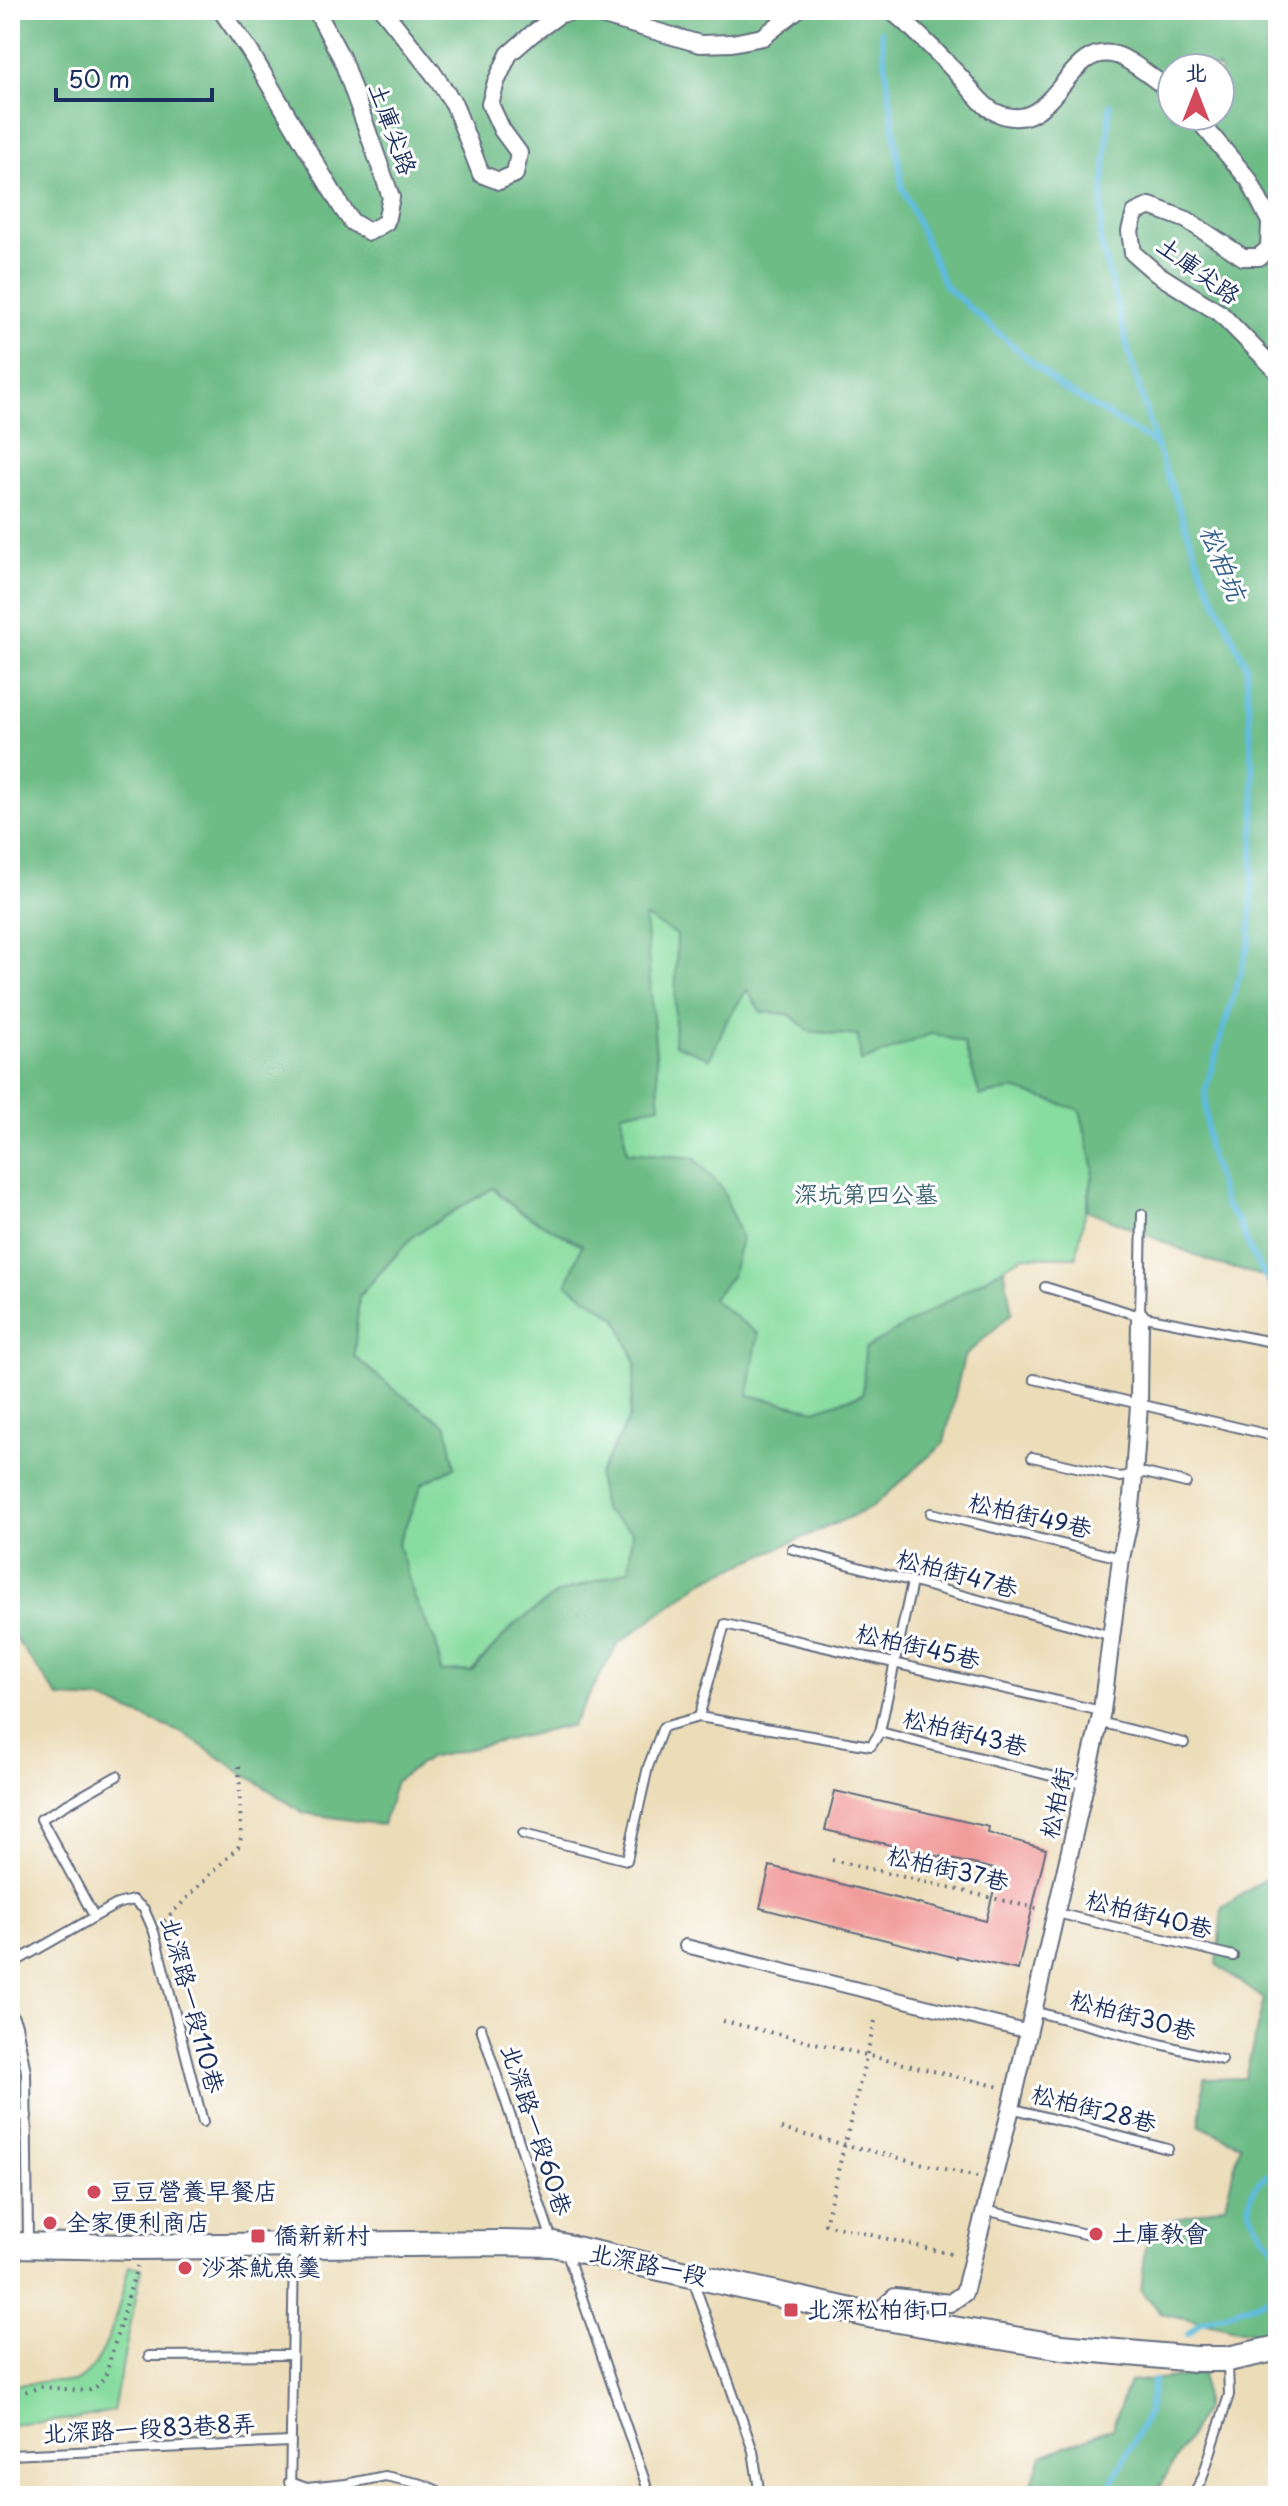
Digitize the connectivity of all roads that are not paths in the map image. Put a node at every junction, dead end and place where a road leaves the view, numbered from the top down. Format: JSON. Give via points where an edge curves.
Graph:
{"nodes":[{"id":1,"x":221,"y":10,"type":"edge"},
{"id":2,"x":316,"y":10,"type":"edge"},
{"id":3,"x":383,"y":10,"type":"edge"},
{"id":4,"x":797,"y":10,"type":"edge"},
{"id":5,"x":890,"y":10,"type":"edge"},
{"id":6,"x":1156,"y":81,"type":"edge"},
{"id":7,"x":1208,"y":132,"type":"edge"},
{"id":8,"x":1278,"y":372,"type":"edge"},
{"id":9,"x":1142,"y":1214,"type":"dead end"},
{"id":10,"x":1045,"y":1287,"type":"dead end"},
{"id":11,"x":1140,"y":1316,"type":"junction"},
{"id":12,"x":1277,"y":1343,"type":"edge"},
{"id":13,"x":1034,"y":1379,"type":"dead end"},
{"id":14,"x":1139,"y":1405,"type":"junction"},
{"id":15,"x":1278,"y":1437,"type":"edge"},
{"id":16,"x":1032,"y":1457,"type":"dead end"},
{"id":17,"x":1134,"y":1475,"type":"junction"},
{"id":18,"x":1186,"y":1483,"type":"dead end"},
{"id":19,"x":931,"y":1513,"type":"dead end"},
{"id":20,"x":792,"y":1549,"type":"dead end"},
{"id":21,"x":1121,"y":1558,"type":"junction"},
{"id":22,"x":912,"y":1582,"type":"junction"},
{"id":23,"x":1112,"y":1636,"type":"junction"},
{"id":24,"x":895,"y":1662,"type":"junction"},
{"id":25,"x":1101,"y":1716,"type":"junction"},
{"id":26,"x":699,"y":1717,"type":"junction"},
{"id":27,"x":880,"y":1732,"type":"junction"},
{"id":28,"x":1184,"y":1743,"type":"dead end"},
{"id":29,"x":117,"y":1776,"type":"dead end"},
{"id":30,"x":1086,"y":1785,"type":"junction"},
{"id":31,"x":523,"y":1834,"type":"dead end"},
{"id":32,"x":1057,"y":1913,"type":"junction"},
{"id":33,"x":94,"y":1916,"type":"junction"},
{"id":34,"x":686,"y":1946,"type":"dead end"},
{"id":35,"x":1233,"y":1956,"type":"dead end"},
{"id":36,"x":10,"y":1965,"type":"edge"},
{"id":37,"x":10,"y":2009,"type":"edge"},
{"id":38,"x":1033,"y":2011,"type":"junction"},
{"id":39,"x":481,"y":2028,"type":"dead end"},
{"id":40,"x":1029,"y":2032,"type":"junction"},
{"id":41,"x":1222,"y":2060,"type":"dead end"},
{"id":42,"x":1011,"y":2108,"type":"junction"},
{"id":43,"x":10,"y":2116,"type":"edge"},
{"id":44,"x":27,"y":2116,"type":"junction"},
{"id":45,"x":203,"y":2122,"type":"dead end"},
{"id":46,"x":1168,"y":2149,"type":"dead end"},
{"id":47,"x":985,"y":2210,"type":"junction"},
{"id":48,"x":1085,"y":2234,"type":"dead end"},
{"id":49,"x":294,"y":2244,"type":"junction"},
{"id":50,"x":19,"y":2245,"type":"edge"},
{"id":51,"x":559,"y":2246,"type":"junction"},
{"id":52,"x":690,"y":2273,"type":"junction"},
{"id":53,"x":874,"y":2316,"type":"junction"},
{"id":54,"x":1278,"y":2348,"type":"edge"},
{"id":55,"x":292,"y":2355,"type":"junction"},
{"id":56,"x":149,"y":2356,"type":"dead end"},
{"id":57,"x":1228,"y":2359,"type":"junction"},
{"id":58,"x":290,"y":2442,"type":"junction"},
{"id":59,"x":10,"y":2455,"type":"edge"},
{"id":60,"x":289,"y":2482,"type":"junction"},
{"id":61,"x":290,"y":2496,"type":"edge"},
{"id":62,"x":436,"y":2496,"type":"edge"},
{"id":63,"x":650,"y":2496,"type":"edge"},
{"id":64,"x":760,"y":2496,"type":"edge"},
{"id":65,"x":1192,"y":2496,"type":"edge"}],
"edges":[{"from":1,"to":2,"type":"street","name":"土庫尖路","via":[[342,208],[369,232],[386,222],[391,197],[342,59]]},
{"from":3,"to":4,"type":"street","via":[[454,104],[481,174],[499,181],[515,174],[519,153],[490,104],[496,82],[509,54],[560,14],[583,10],[716,44],[763,37]]},
{"from":5,"to":6,"type":"street","via":[[915,29],[992,111],[1016,119],[1043,108],[1081,63],[1101,54],[1117,55]]},
{"from":7,"to":8,"type":"street","name":"土庫尖路","via":[[1249,180],[1270,222],[1269,248],[1259,257],[1243,257],[1187,220],[1150,206],[1135,213],[1130,231],[1133,253],[1221,314]]},
{"from":9,"to":11,"type":"lane","name":"松柏街"},
{"from":10,"to":11,"type":"lane"},
{"from":11,"to":12,"type":"lane"},
{"from":11,"to":14,"type":"street","name":"松柏街"},
{"from":13,"to":14,"type":"lane"},
{"from":14,"to":15,"type":"lane"},
{"from":14,"to":17,"type":"street","name":"松柏街"},
{"from":16,"to":17,"type":"lane","via":[[1120,1477]]},
{"from":17,"to":18,"type":"lane"},
{"from":17,"to":21,"type":"street","name":"松柏街"},
{"from":19,"to":21,"type":"lane","name":"松柏街49巷"},
{"from":20,"to":22,"type":"lane","name":"松柏街47巷"},
{"from":21,"to":23,"type":"street","name":"松柏街"},
{"from":22,"to":23,"type":"lane","name":"松柏街47巷"},
{"from":22,"to":24,"type":"lane"},
{"from":23,"to":25,"type":"street","name":"松柏街"},
{"from":24,"to":25,"type":"lane","name":"松柏街45巷"},
{"from":24,"to":26,"type":"lane","name":"松柏街45巷","via":[[725,1624]]},
{"from":24,"to":27,"type":"lane"},
{"from":25,"to":28,"type":"lane","name":"松柏街45巷"},
{"from":25,"to":30,"type":"street","name":"松柏街"},
{"from":26,"to":27,"type":"lane","name":"松柏街43巷","via":[[871,1746]]},
{"from":26,"to":31,"type":"lane","via":[[663,1727],[648,1767],[627,1860]]},
{"from":27,"to":30,"type":"lane","name":"松柏街43巷"},
{"from":29,"to":33,"type":"lane","via":[[41,1819]]},
{"from":30,"to":32,"type":"street","name":"松柏街"},
{"from":32,"to":35,"type":"lane","name":"松柏街40巷"},
{"from":32,"to":38,"type":"street","name":"松柏街"},
{"from":33,"to":36,"type":"lane","name":"北深路一段110巷"},
{"from":33,"to":45,"type":"lane","name":"北深路一段110巷","via":[[133,1900],[144,1909]]},
{"from":34,"to":40,"type":"street"},
{"from":37,"to":44,"type":"lane","via":[[26,2072]]},
{"from":38,"to":40,"type":"street","name":"松柏街"},
{"from":38,"to":41,"type":"lane","name":"松柏街30巷"},
{"from":39,"to":51,"type":"lane","name":"北深路一段60巷"},
{"from":40,"to":42,"type":"street","name":"松柏街"},
{"from":42,"to":46,"type":"lane","name":"松柏街28巷"},
{"from":42,"to":47,"type":"street","name":"松柏街"},
{"from":43,"to":44,"type":"lane"},
{"from":44,"to":50,"type":"lane"},
{"from":47,"to":48,"type":"lane"},
{"from":47,"to":53,"type":"street","name":"松柏街","via":[[964,2293],[950,2303],[895,2297]]},
{"from":49,"to":50,"type":"main road","name":"北深路一段"},
{"from":49,"to":51,"type":"main road","name":"北深路一段"},
{"from":49,"to":55,"type":"lane"},
{"from":51,"to":52,"type":"main road","name":"北深路一段"},
{"from":51,"to":63,"type":"lane","name":"北深路一段60巷"},
{"from":52,"to":53,"type":"main road","name":"北深路一段"},
{"from":52,"to":64,"type":"lane","via":[[753,2451]]},
{"from":53,"to":57,"type":"main road","name":"北深路一段","via":[[1062,2347]]},
{"from":54,"to":57,"type":"main road","name":"北深路一段"},
{"from":55,"to":56,"type":"lane"},
{"from":55,"to":58,"type":"lane"},
{"from":57,"to":65,"type":"lane","via":[[1229,2395]]},
{"from":58,"to":59,"type":"lane","name":"北深路一段83巷8弄"},
{"from":58,"to":60,"type":"lane"},
{"from":60,"to":61,"type":"lane"},
{"from":60,"to":62,"type":"lane","via":[[307,2488],[385,2476],[422,2484],[436,2490]]}]}
